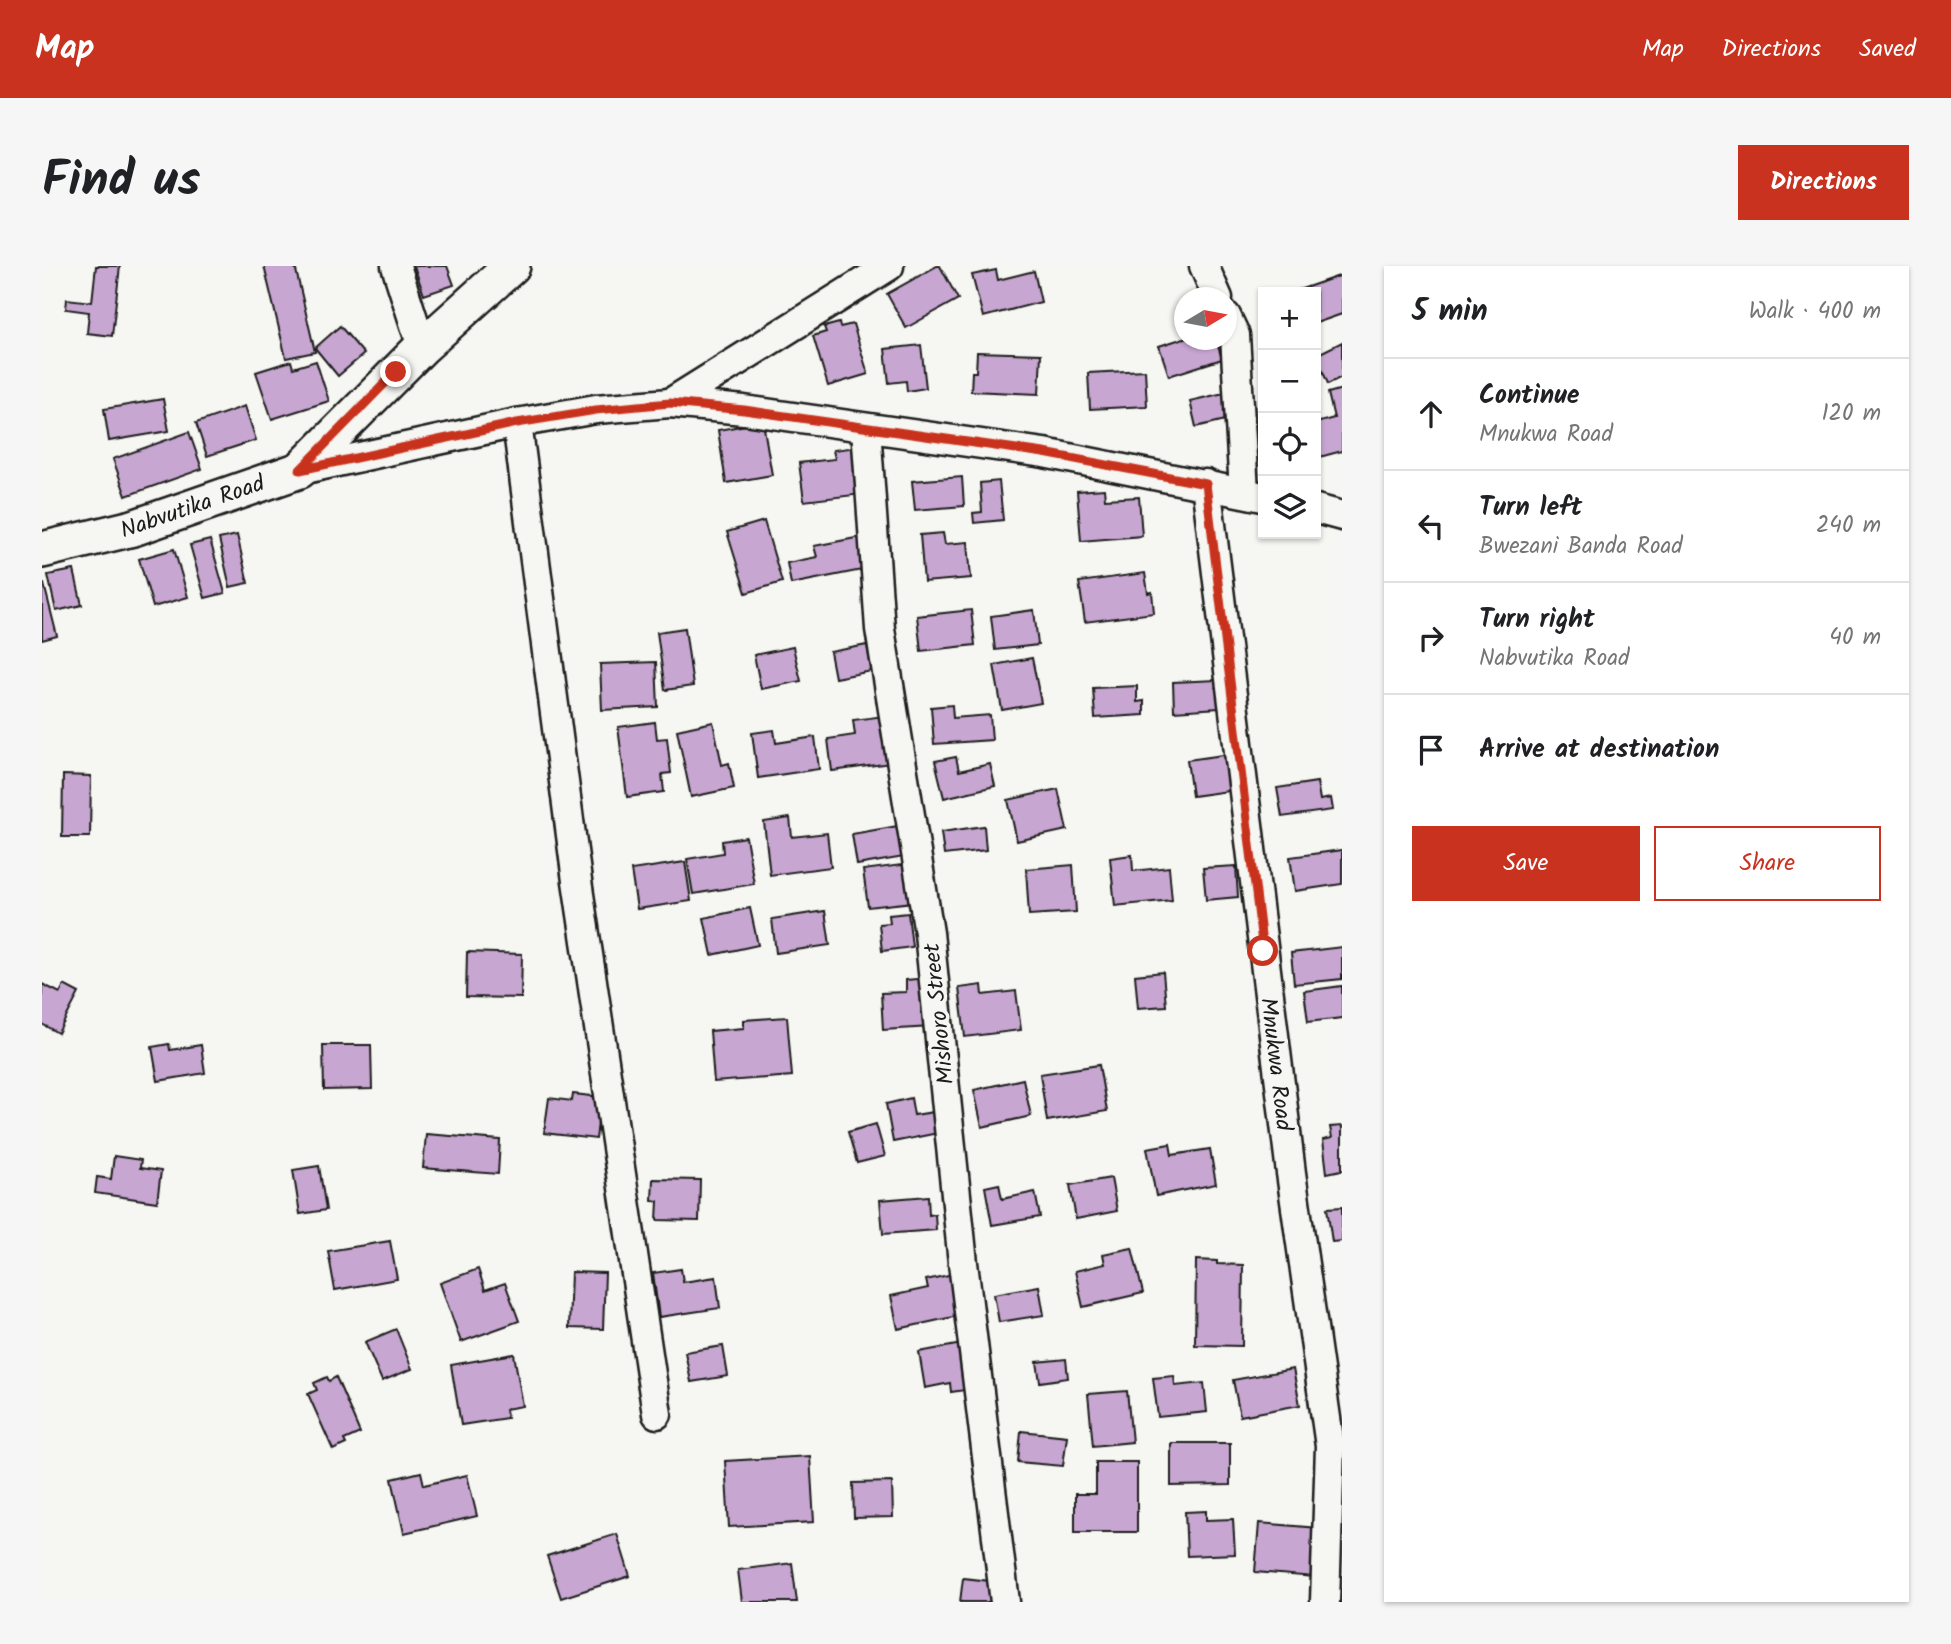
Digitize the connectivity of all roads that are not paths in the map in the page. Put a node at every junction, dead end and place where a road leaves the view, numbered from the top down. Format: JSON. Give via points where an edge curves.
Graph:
{"nodes":[{"id":1,"x":396,"y":266,"type":"edge"},
{"id":2,"x":512,"y":266,"type":"edge"},
{"id":3,"x":889,"y":266,"type":"edge"},
{"id":4,"x":1203,"y":266,"type":"edge"},
{"id":5,"x":1213,"y":287,"type":"edge"},
{"id":6,"x":422,"y":347,"type":"junction"},
{"id":7,"x":1237,"y":350,"type":"edge"},
{"id":8,"x":670,"y":403,"type":"junction"},
{"id":9,"x":517,"y":423,"type":"junction"},
{"id":10,"x":866,"y":428,"type":"junction"},
{"id":11,"x":300,"y":470,"type":"junction"},
{"id":12,"x":1206,"y":484,"type":"junction"},
{"id":13,"x":1254,"y":494,"type":"edge"},
{"id":14,"x":1321,"y":510,"type":"edge"},
{"id":15,"x":1342,"y":516,"type":"edge"},
{"id":16,"x":42,"y":550,"type":"edge"},
{"id":17,"x":657,"y":1415,"type":"dead end"},
{"id":18,"x":1005,"y":1602,"type":"edge"},
{"id":19,"x":1325,"y":1602,"type":"edge"}],
"edges":[{"from":1,"to":6,"type":"street"},
{"from":2,"to":6,"type":"street","name":"Nabvutika Road"},
{"from":3,"to":8,"type":"street"},
{"from":4,"to":5,"type":"street"},
{"from":6,"to":11,"type":"street","name":"Nabvutika Road"},
{"from":7,"to":13,"type":"street"},
{"from":8,"to":9,"type":"street"},
{"from":8,"to":10,"type":"street"},
{"from":9,"to":11,"type":"street"},
{"from":9,"to":17,"type":"street","via":[[577,881]]},
{"from":10,"to":12,"type":"street","via":[[1044,453]]},
{"from":10,"to":18,"type":"street","name":"Mishoro Street","via":[[880,629],[929,933]]},
{"from":11,"to":16,"type":"street","name":"Nabvutika Road","via":[[133,528]]},
{"from":12,"to":13,"type":"street"},
{"from":12,"to":19,"type":"street","name":"Mnukwa Road","via":[[1291,1173],[1330,1446]]},
{"from":14,"to":15,"type":"street"}]}
